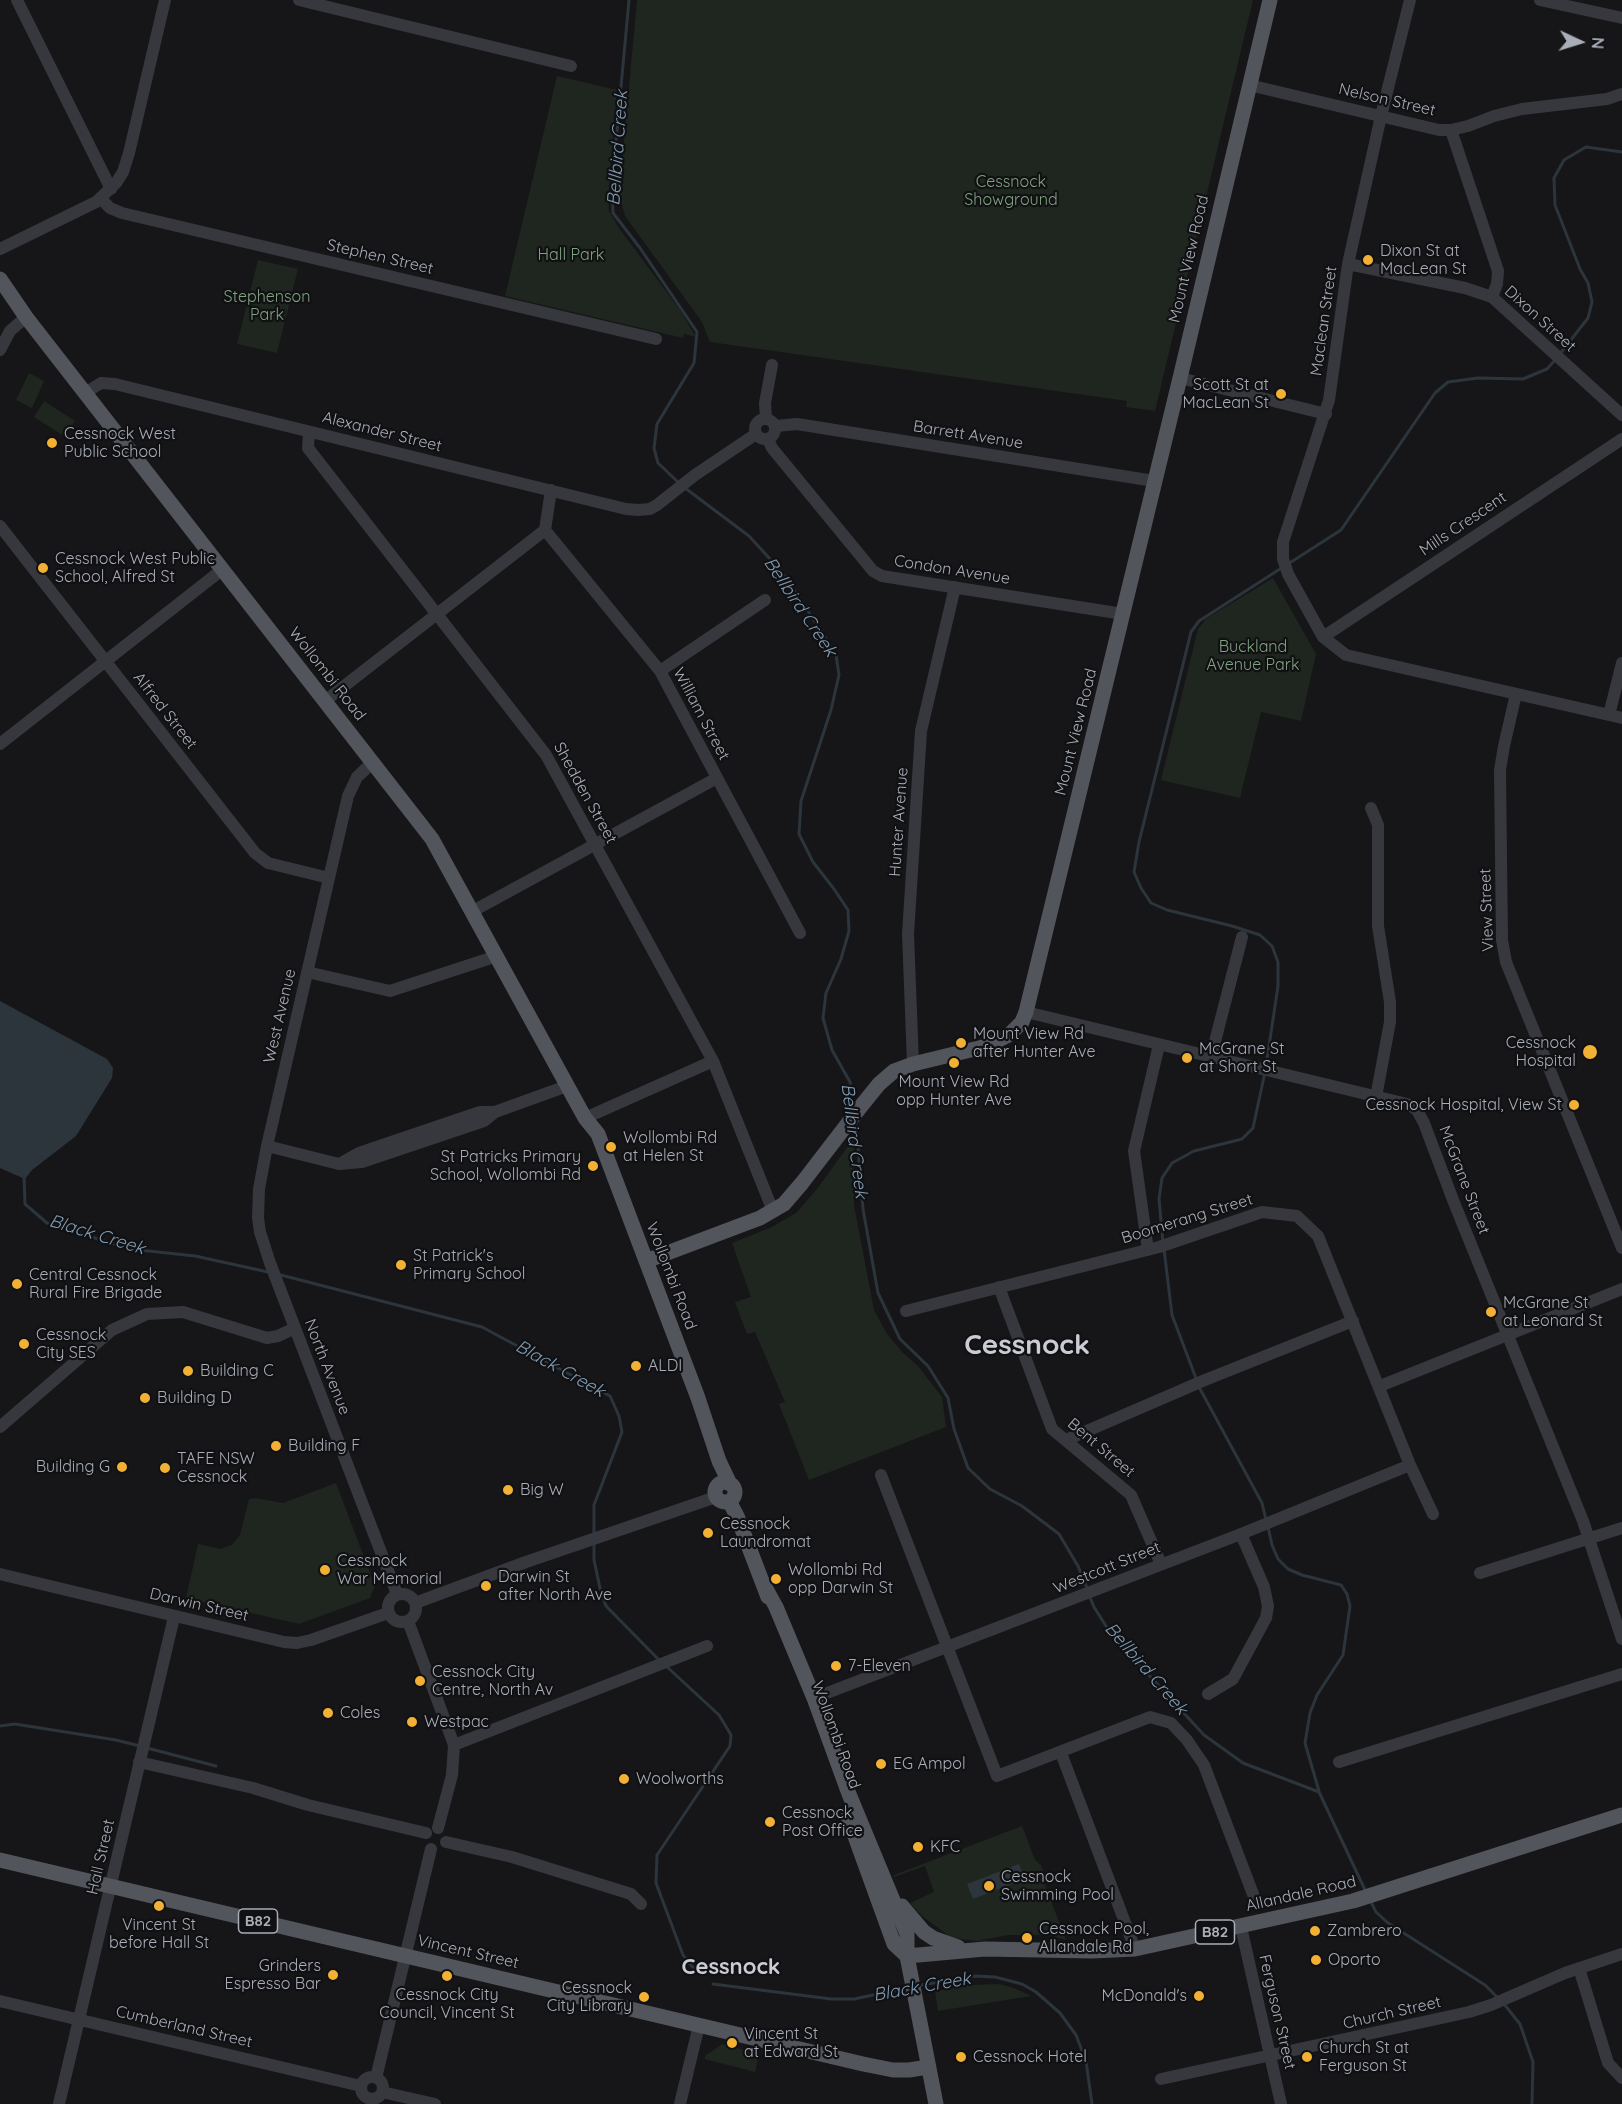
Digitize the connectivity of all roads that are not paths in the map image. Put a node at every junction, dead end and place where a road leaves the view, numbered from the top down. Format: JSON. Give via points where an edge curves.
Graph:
{"nodes":[{"id":1,"x":17,"y":0,"type":"edge"},
{"id":2,"x":165,"y":0,"type":"edge"},
{"id":3,"x":299,"y":0,"type":"edge"},
{"id":4,"x":1270,"y":0,"type":"edge"},
{"id":5,"x":1410,"y":0,"type":"edge"},
{"id":6,"x":1540,"y":0,"type":"edge"},
{"id":7,"x":1622,"y":18,"type":"edge"},
{"id":8,"x":571,"y":66,"type":"dead end"},
{"id":9,"x":1249,"y":85,"type":"junction"},
{"id":10,"x":1622,"y":94,"type":"edge"},
{"id":11,"x":1381,"y":116,"type":"junction"},
{"id":12,"x":1451,"y":130,"type":"junction"},
{"id":13,"x":111,"y":189,"type":"junction"},
{"id":14,"x":101,"y":199,"type":"junction"},
{"id":15,"x":0,"y":249,"type":"edge"},
{"id":16,"x":1348,"y":264,"type":"junction"},
{"id":17,"x":0,"y":279,"type":"edge"},
{"id":18,"x":1492,"y":297,"type":"junction"},
{"id":19,"x":26,"y":317,"type":"junction"},
{"id":20,"x":656,"y":339,"type":"dead end"},
{"id":21,"x":0,"y":350,"type":"edge"},
{"id":22,"x":772,"y":365,"type":"dead end"},
{"id":23,"x":1180,"y":378,"type":"junction"},
{"id":24,"x":85,"y":393,"type":"junction"},
{"id":25,"x":1326,"y":414,"type":"junction"},
{"id":26,"x":1622,"y":415,"type":"edge"},
{"id":27,"x":771,"y":422,"type":"junction"},
{"id":28,"x":309,"y":432,"type":"junction"},
{"id":29,"x":763,"y":437,"type":"junction"},
{"id":30,"x":1622,"y":439,"type":"edge"},
{"id":31,"x":1154,"y":481,"type":"junction"},
{"id":32,"x":551,"y":490,"type":"junction"},
{"id":33,"x":0,"y":526,"type":"edge"},
{"id":34,"x":545,"y":530,"type":"junction"},
{"id":35,"x":223,"y":569,"type":"junction"},
{"id":36,"x":955,"y":587,"type":"junction"},
{"id":37,"x":765,"y":600,"type":"dead end"},
{"id":38,"x":438,"y":613,"type":"junction"},
{"id":39,"x":1123,"y":614,"type":"junction"},
{"id":40,"x":1323,"y":637,"type":"junction"},
{"id":41,"x":106,"y":662,"type":"junction"},
{"id":42,"x":1622,"y":663,"type":"edge"},
{"id":43,"x":660,"y":671,"type":"junction"},
{"id":44,"x":1516,"y":694,"type":"junction"},
{"id":45,"x":325,"y":701,"type":"junction"},
{"id":46,"x":1608,"y":715,"type":"junction"},
{"id":47,"x":1622,"y":718,"type":"edge"},
{"id":48,"x":0,"y":744,"type":"edge"},
{"id":49,"x":373,"y":762,"type":"junction"},
{"id":50,"x":717,"y":778,"type":"junction"},
{"id":51,"x":1371,"y":807,"type":"dead end"},
{"id":52,"x":595,"y":844,"type":"junction"},
{"id":53,"x":330,"y":878,"type":"junction"},
{"id":54,"x":473,"y":911,"type":"junction"},
{"id":55,"x":800,"y":933,"type":"dead end"},
{"id":56,"x":1242,"y":937,"type":"dead end"},
{"id":57,"x":496,"y":956,"type":"junction"},
{"id":58,"x":307,"y":972,"type":"junction"},
{"id":59,"x":1026,"y":1012,"type":"junction"},
{"id":60,"x":1159,"y":1045,"type":"junction"},
{"id":61,"x":1211,"y":1057,"type":"junction"},
{"id":62,"x":712,"y":1061,"type":"junction"},
{"id":63,"x":913,"y":1064,"type":"junction"},
{"id":64,"x":567,"y":1086,"type":"junction"},
{"id":65,"x":1376,"y":1096,"type":"junction"},
{"id":66,"x":585,"y":1118,"type":"junction"},
{"id":67,"x":267,"y":1146,"type":"junction"},
{"id":68,"x":773,"y":1211,"type":"junction"},
{"id":69,"x":624,"y":1228,"type":"junction"},
{"id":70,"x":1158,"y":1247,"type":"junction"},
{"id":71,"x":1622,"y":1248,"type":"edge"},
{"id":72,"x":646,"y":1261,"type":"junction"},
{"id":73,"x":279,"y":1286,"type":"joint"},
{"id":74,"x":999,"y":1287,"type":"junction"},
{"id":75,"x":1622,"y":1289,"type":"edge"},
{"id":76,"x":654,"y":1304,"type":"junction"},
{"id":77,"x":906,"y":1311,"type":"dead end"},
{"id":78,"x":1353,"y":1321,"type":"junction"},
{"id":79,"x":295,"y":1328,"type":"junction"},
{"id":80,"x":1509,"y":1334,"type":"junction"},
{"id":81,"x":1380,"y":1386,"type":"junction"},
{"id":82,"x":0,"y":1426,"type":"edge"},
{"id":83,"x":1066,"y":1440,"type":"junction"},
{"id":84,"x":1410,"y":1465,"type":"junction"},
{"id":85,"x":881,"y":1475,"type":"dead end"},
{"id":86,"x":723,"y":1492,"type":"junction"},
{"id":87,"x":1433,"y":1514,"type":"dead end"},
{"id":88,"x":1622,"y":1527,"type":"edge"},
{"id":89,"x":1241,"y":1534,"type":"junction"},
{"id":90,"x":1589,"y":1537,"type":"junction"},
{"id":91,"x":1161,"y":1564,"type":"junction"},
{"id":92,"x":1480,"y":1573,"type":"dead end"},
{"id":93,"x":0,"y":1574,"type":"edge"},
{"id":94,"x":765,"y":1587,"type":"junction"},
{"id":95,"x":397,"y":1594,"type":"junction"},
{"id":96,"x":415,"y":1603,"type":"junction"},
{"id":97,"x":388,"y":1613,"type":"junction"},
{"id":98,"x":174,"y":1617,"type":"junction"},
{"id":99,"x":408,"y":1621,"type":"junction"},
{"id":100,"x":1622,"y":1639,"type":"edge"},
{"id":101,"x":707,"y":1646,"type":"dead end"},
{"id":102,"x":948,"y":1647,"type":"junction"},
{"id":103,"x":1622,"y":1674,"type":"edge"},
{"id":104,"x":797,"y":1680,"type":"junction"},
{"id":105,"x":1208,"y":1694,"type":"dead end"},
{"id":106,"x":814,"y":1698,"type":"junction"},
{"id":107,"x":812,"y":1722,"type":"junction"},
{"id":108,"x":454,"y":1745,"type":"junction"},
{"id":109,"x":142,"y":1752,"type":"junction"},
{"id":110,"x":1061,"y":1753,"type":"junction"},
{"id":111,"x":1339,"y":1762,"type":"dead end"},
{"id":112,"x":1622,"y":1815,"type":"edge"},
{"id":113,"x":438,"y":1828,"type":"junction"},
{"id":114,"x":426,"y":1833,"type":"junction"},
{"id":115,"x":446,"y":1842,"type":"junction"},
{"id":116,"x":431,"y":1849,"type":"junction"},
{"id":117,"x":0,"y":1860,"type":"edge"},
{"id":118,"x":887,"y":1884,"type":"junction"},
{"id":119,"x":111,"y":1887,"type":"junction"},
{"id":120,"x":1256,"y":1902,"type":"dead end"},
{"id":121,"x":641,"y":1904,"type":"dead end"},
{"id":122,"x":1241,"y":1927,"type":"junction"},
{"id":123,"x":985,"y":1949,"type":"junction"},
{"id":124,"x":1135,"y":1949,"type":"junction"},
{"id":125,"x":1622,"y":1954,"type":"edge"},
{"id":126,"x":405,"y":1956,"type":"junction"},
{"id":127,"x":907,"y":1956,"type":"junction"},
{"id":128,"x":1580,"y":1968,"type":"junction"},
{"id":129,"x":0,"y":2001,"type":"edge"},
{"id":130,"x":79,"y":2020,"type":"junction"},
{"id":131,"x":699,"y":2025,"type":"junction"},
{"id":132,"x":1270,"y":2057,"type":"junction"},
{"id":133,"x":928,"y":2067,"type":"junction"},
{"id":134,"x":376,"y":2078,"type":"junction"},
{"id":135,"x":1622,"y":2078,"type":"edge"},
{"id":136,"x":1161,"y":2079,"type":"dead end"},
{"id":137,"x":361,"y":2086,"type":"junction"},
{"id":138,"x":382,"y":2092,"type":"junction"},
{"id":139,"x":369,"y":2101,"type":"edge"},
{"id":140,"x":59,"y":2104,"type":"edge"},
{"id":141,"x":435,"y":2104,"type":"edge"},
{"id":142,"x":680,"y":2104,"type":"edge"},
{"id":143,"x":936,"y":2104,"type":"edge"},
{"id":144,"x":1281,"y":2104,"type":"edge"}],
"edges":[{"from":1,"to":13,"type":"street"},
{"from":2,"to":13,"type":"street","via":[[127,159]]},
{"from":3,"to":8,"type":"street"},
{"from":4,"to":9,"type":"main road","name":"Mount View Road"},
{"from":5,"to":11,"type":"street","name":"Maclean Street"},
{"from":6,"to":7,"type":"street"},
{"from":9,"to":11,"type":"street","name":"Nelson Street"},
{"from":9,"to":23,"type":"main road","name":"Mount View Road"},
{"from":10,"to":12,"type":"street","name":"Nelson Street","via":[[1522,109]]},
{"from":11,"to":12,"type":"street","name":"Nelson Street"},
{"from":11,"to":16,"type":"street","name":"Maclean Street"},
{"from":12,"to":18,"type":"street","via":[[1497,271]]},
{"from":13,"to":14,"type":"street"},
{"from":14,"to":15,"type":"street"},
{"from":14,"to":20,"type":"street","name":"Stephen Street","via":[[122,213]]},
{"from":16,"to":18,"type":"street","name":"Dixon Street"},
{"from":16,"to":25,"type":"street","name":"Maclean Street"},
{"from":17,"to":19,"type":"main road","name":"Wollombi Road"},
{"from":18,"to":26,"type":"street","name":"Dixon Street"},
{"from":19,"to":21,"type":"street","via":[[10,331]]},
{"from":19,"to":24,"type":"main road","name":"Wollombi Road"},
{"from":22,"to":27,"type":"street","via":[[765,404]]},
{"from":23,"to":25,"type":"street"},
{"from":23,"to":31,"type":"main road","name":"Mount View Road"},
{"from":24,"to":28,"type":"street","name":"Alexander Street","via":[[101,383],[116,384]]},
{"from":24,"to":35,"type":"main road","name":"Wollombi Road"},
{"from":25,"to":40,"type":"street","name":"Maclean Street","via":[[1283,542],[1288,574]]},
{"from":27,"to":29,"type":"street","via":[[773,435]]},
{"from":27,"to":29,"type":"street","via":[[757,423],[755,429]]},
{"from":27,"to":31,"type":"street","name":"Barrett Avenue"},
{"from":28,"to":32,"type":"street","name":"Alexander Street"},
{"from":28,"to":38,"type":"street","name":"Shedden Street","via":[[308,448]]},
{"from":29,"to":32,"type":"street","name":"Alexander Street","via":[[753,436],[650,509],[627,509]]},
{"from":29,"to":36,"type":"street","name":"Condon Avenue","via":[[873,571],[882,576]]},
{"from":30,"to":40,"type":"street","name":"Mills Crescent"},
{"from":31,"to":39,"type":"main road","name":"Mount View Road"},
{"from":32,"to":34,"type":"street"},
{"from":33,"to":41,"type":"street","name":"Alfred Street"},
{"from":34,"to":38,"type":"street"},
{"from":34,"to":43,"type":"street","name":"William Street"},
{"from":35,"to":41,"type":"street"},
{"from":35,"to":45,"type":"main road","name":"Wollombi Road"},
{"from":36,"to":39,"type":"street","name":"Condon Avenue"},
{"from":36,"to":63,"type":"street","name":"Hunter Avenue","via":[[921,731],[908,934]]},
{"from":37,"to":43,"type":"street"},
{"from":38,"to":45,"type":"street"},
{"from":38,"to":52,"type":"street","name":"Shedden Street","via":[[546,755]]},
{"from":39,"to":59,"type":"main road","name":"Mount View Road"},
{"from":40,"to":44,"type":"street","via":[[1346,655]]},
{"from":41,"to":48,"type":"street"},
{"from":41,"to":53,"type":"street","name":"Alfred Street","via":[[255,853],[268,863]]},
{"from":42,"to":46,"type":"street"},
{"from":43,"to":50,"type":"street","name":"William Street"},
{"from":44,"to":46,"type":"street"},
{"from":44,"to":71,"type":"street","name":"View Street","via":[[1500,770],[1502,940],[1506,962]]},
{"from":45,"to":49,"type":"main road","name":"Wollombi Road"},
{"from":46,"to":47,"type":"street"},
{"from":49,"to":53,"type":"street","name":"West Avenue","via":[[351,789]]},
{"from":49,"to":54,"type":"main road","name":"Wollombi Road","via":[[432,839]]},
{"from":50,"to":52,"type":"street"},
{"from":50,"to":55,"type":"street","name":"William Street"},
{"from":51,"to":65,"type":"street","via":[[1378,825],[1378,926],[1390,1002]]},
{"from":52,"to":54,"type":"street"},
{"from":52,"to":62,"type":"street","name":"Shedden Street"},
{"from":53,"to":58,"type":"street","name":"West Avenue"},
{"from":54,"to":57,"type":"main road","name":"Wollombi Road"},
{"from":56,"to":61,"type":"street"},
{"from":57,"to":58,"type":"street","via":[[390,991]]},
{"from":57,"to":64,"type":"main road","name":"Wollombi Road"},
{"from":58,"to":67,"type":"street","name":"West Avenue"},
{"from":59,"to":60,"type":"street","name":"McGrane Street"},
{"from":59,"to":63,"type":"main road","name":"Mount View Road","via":[[1016,1028],[997,1042]]},
{"from":60,"to":61,"type":"street","name":"McGrane Street"},
{"from":60,"to":70,"type":"street","via":[[1134,1151]]},
{"from":61,"to":65,"type":"street","name":"McGrane Street"},
{"from":62,"to":66,"type":"street"},
{"from":62,"to":68,"type":"street","name":"Shedden Street"},
{"from":63,"to":68,"type":"main road","name":"Mount View Road","via":[[887,1076],[797,1190]]},
{"from":64,"to":66,"type":"main road","name":"Wollombi Road"},
{"from":64,"to":67,"type":"street","via":[[495,1112],[484,1121],[362,1162],[339,1164]]},
{"from":65,"to":80,"type":"street","name":"McGrane Street","via":[[1410,1105],[1420,1114]]},
{"from":66,"to":69,"type":"main road","name":"Wollombi Road","via":[[588,1138]]},
{"from":66,"to":72,"type":"main road","name":"Wollombi Road","via":[[598,1134]]},
{"from":67,"to":73,"type":"street","name":"West Avenue","via":[[258,1218]]},
{"from":68,"to":72,"type":"main road","name":"Mount View Road"},
{"from":69,"to":72,"type":"main road","via":[[639,1256]]},
{"from":69,"to":76,"type":"main road","name":"Wollombi Road"},
{"from":70,"to":74,"type":"street","name":"Boomerang Street"},
{"from":70,"to":78,"type":"street","name":"Boomerang Street","via":[[1262,1212],[1297,1216],[1318,1236]]},
{"from":72,"to":76,"type":"main road"},
{"from":72,"to":86,"type":"main road","name":"Wollombi Road","via":[[698,1398],[719,1461]]},
{"from":73,"to":79,"type":"street","name":"North Avenue"},
{"from":74,"to":77,"type":"street","name":"Boomerang Street"},
{"from":74,"to":83,"type":"street","name":"Bent Street","via":[[1052,1429]]},
{"from":75,"to":80,"type":"street"},
{"from":76,"to":86,"type":"main road","name":"Wollombi Road"},
{"from":78,"to":81,"type":"street","name":"Boomerang Street"},
{"from":78,"to":83,"type":"street"},
{"from":79,"to":82,"type":"street","via":[[267,1338],[183,1312],[147,1314],[112,1330]]},
{"from":79,"to":95,"type":"street","name":"North Avenue"},
{"from":80,"to":81,"type":"street"},
{"from":80,"to":90,"type":"street","name":"McGrane Street"},
{"from":81,"to":84,"type":"street","name":"Boomerang Street"},
{"from":83,"to":91,"type":"street","name":"Bent Street","via":[[1131,1495]]},
{"from":84,"to":87,"type":"street","name":"Boomerang Street"},
{"from":84,"to":89,"type":"street","name":"Westcott Street"},
{"from":85,"to":102,"type":"street"},
{"from":86,"to":94,"type":"main road","name":"Wollombi Road","via":[[737,1516]]},
{"from":86,"to":96,"type":"street"},
{"from":88,"to":90,"type":"street"},
{"from":89,"to":91,"type":"street","name":"Westcott Street"},
{"from":89,"to":105,"type":"street","via":[[1264,1587],[1266,1618],[1233,1679]]},
{"from":90,"to":92,"type":"street"},
{"from":90,"to":100,"type":"street","name":"McGrane Street"},
{"from":91,"to":102,"type":"street","name":"Westcott Street"},
{"from":93,"to":98,"type":"street","name":"Darwin Street"},
{"from":94,"to":104,"type":"main road","name":"Wollombi Road"},
{"from":94,"to":106,"type":"main road","name":"Wollombi Road"},
{"from":95,"to":96,"type":"street","via":[[408,1595]]},
{"from":95,"to":97,"type":"street","via":[[389,1602]]},
{"from":96,"to":99,"type":"street","via":[[415,1614]]},
{"from":97,"to":98,"type":"street","name":"Darwin Street","via":[[297,1643]]},
{"from":97,"to":99,"type":"street","via":[[395,1620]]},
{"from":98,"to":109,"type":"street","name":"Hall Street"},
{"from":99,"to":108,"type":"street"},
{"from":101,"to":108,"type":"street"},
{"from":102,"to":106,"type":"street","name":"Westcott Street"},
{"from":102,"to":110,"type":"street","via":[[997,1776]]},
{"from":103,"to":111,"type":"street"},
{"from":104,"to":106,"type":"main road"},
{"from":104,"to":107,"type":"main road","name":"Wollombi Road"},
{"from":106,"to":107,"type":"main road"},
{"from":106,"to":118,"type":"main road","name":"Wollombi Road"},
{"from":107,"to":127,"type":"main road","name":"Wollombi Road","via":[[894,1944]]},
{"from":108,"to":113,"type":"street","via":[[452,1775]]},
{"from":109,"to":114,"type":"street","via":[[307,1805]]},
{"from":109,"to":119,"type":"street","name":"Hall Street"},
{"from":110,"to":120,"type":"street","via":[[1150,1718],[1171,1723],[1204,1765]]},
{"from":110,"to":124,"type":"street"},
{"from":112,"to":122,"type":"main road","name":"Allandale Road","number":"B82","via":[[1381,1893]]},
{"from":113,"to":114,"type":"street"},
{"from":113,"to":115,"type":"street","via":[[445,1833]]},
{"from":114,"to":116,"type":"street","via":[[424,1842]]},
{"from":115,"to":116,"type":"street","via":[[440,1849]]},
{"from":115,"to":121,"type":"street","via":[[512,1857],[631,1894]]},
{"from":116,"to":126,"type":"street"},
{"from":117,"to":119,"type":"main road","name":"Vincent Street","number":"B82"},
{"from":118,"to":123,"type":"main road","via":[[919,1928],[933,1938],[956,1947]]},
{"from":118,"to":127,"type":"main road","name":"Wollombi Road","via":[[909,1938]]},
{"from":119,"to":126,"type":"main road","name":"Vincent Street","number":"B82"},
{"from":119,"to":130,"type":"street","name":"Hall Street"},
{"from":122,"to":124,"type":"main road","name":"Allandale Road","number":"B82"},
{"from":122,"to":132,"type":"street","name":"Ferguson Street"},
{"from":123,"to":124,"type":"main road","name":"Allandale Road","number":"B82"},
{"from":123,"to":127,"type":"main road","name":"Allandale Road","number":"B82"},
{"from":125,"to":128,"type":"street","name":"Church Street"},
{"from":126,"to":131,"type":"main road","name":"Vincent Street","number":"B82"},
{"from":126,"to":134,"type":"street"},
{"from":127,"to":133,"type":"main road"},
{"from":128,"to":132,"type":"street","name":"Church Street","via":[[1469,2013]]},
{"from":128,"to":135,"type":"street","via":[[1608,2063]]},
{"from":129,"to":130,"type":"street","name":"Cumberland Street"},
{"from":130,"to":137,"type":"street","name":"Cumberland Street"},
{"from":130,"to":140,"type":"street","name":"Hall Street"},
{"from":131,"to":133,"type":"main road","name":"Vincent Street","number":"B82","via":[[893,2070]]},
{"from":131,"to":142,"type":"street"},
{"from":132,"to":136,"type":"street","name":"Church Street"},
{"from":132,"to":144,"type":"street","name":"Ferguson Street"},
{"from":133,"to":143,"type":"main road"},
{"from":134,"to":137,"type":"street","via":[[368,2078]]},
{"from":134,"to":138,"type":"street"},
{"from":137,"to":139,"type":"street"},
{"from":138,"to":139,"type":"street"},
{"from":138,"to":141,"type":"street"}]}
